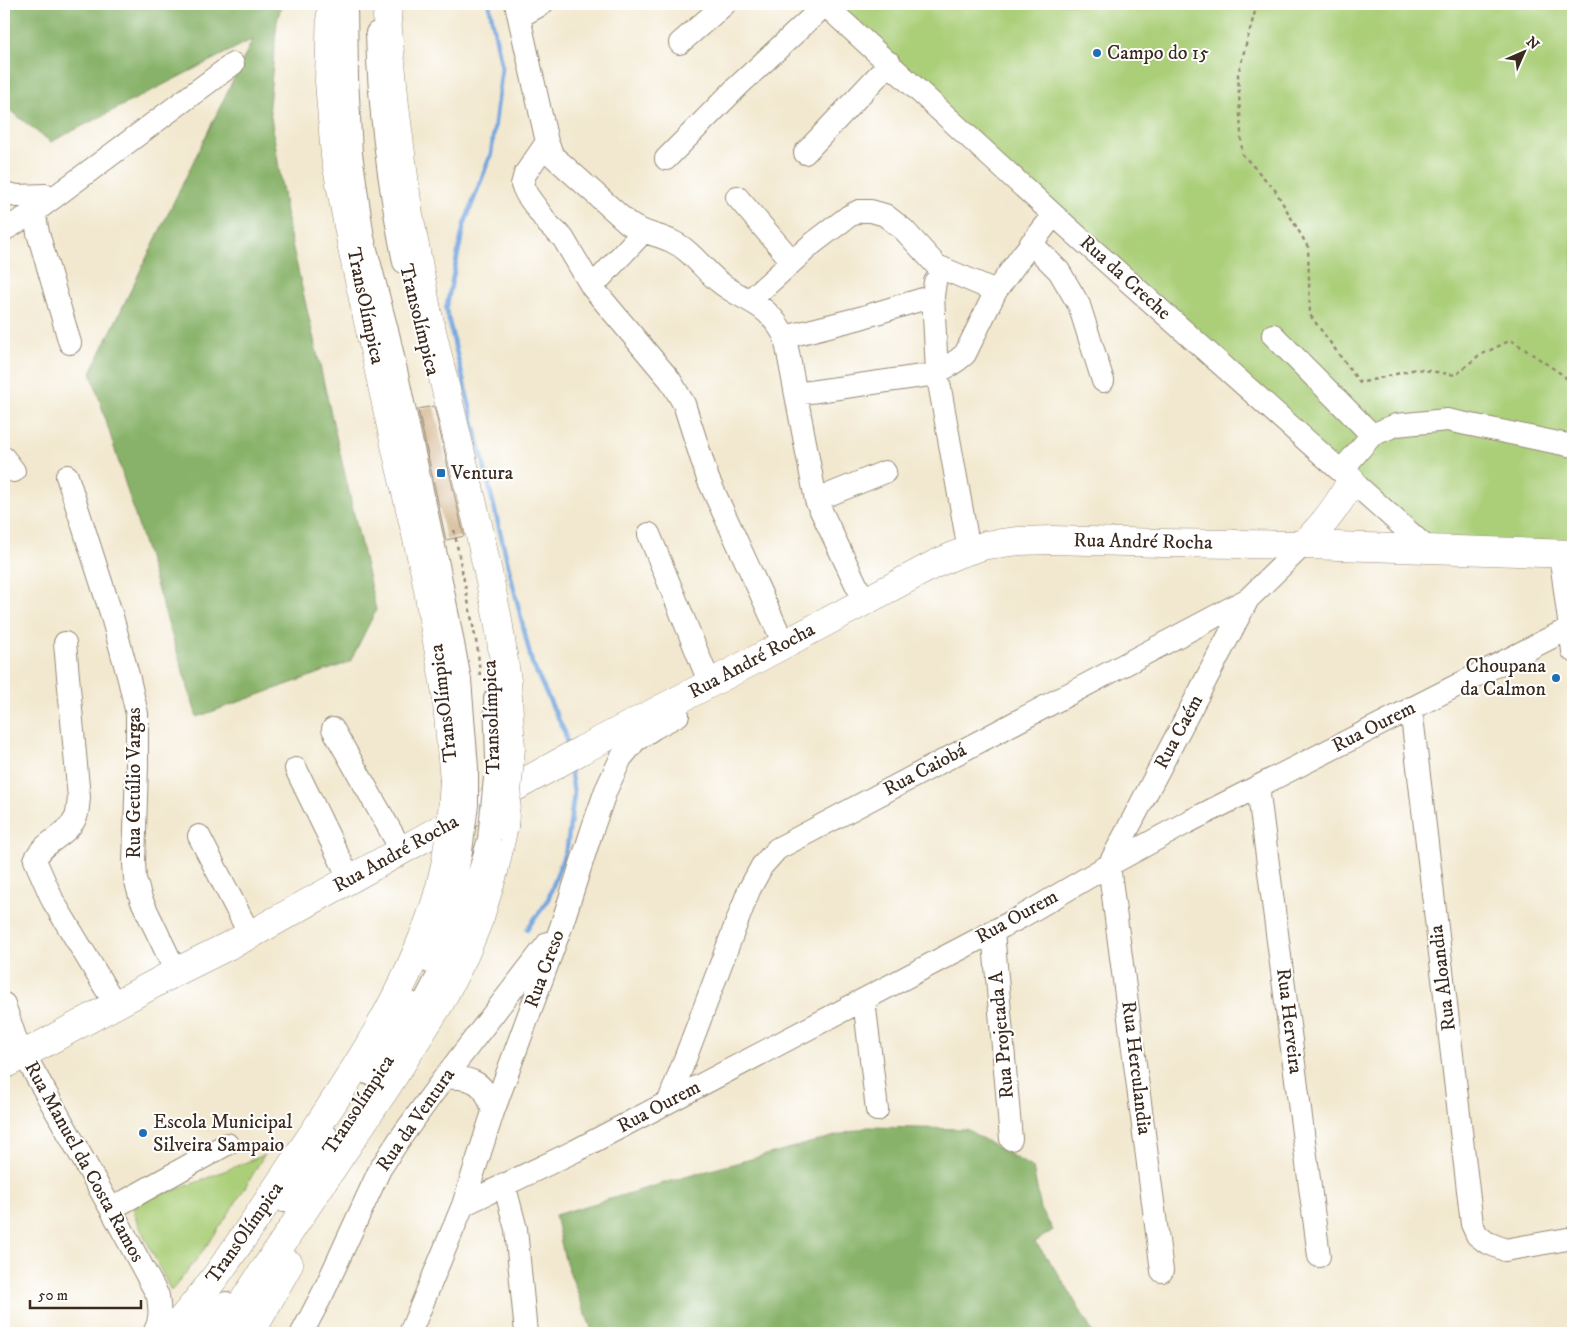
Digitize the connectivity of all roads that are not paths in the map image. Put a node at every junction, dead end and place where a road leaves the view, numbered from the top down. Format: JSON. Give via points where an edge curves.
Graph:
{"nodes":[{"id":1,"x":331,"y":4,"type":"edge"},
{"id":2,"x":346,"y":4,"type":"edge"},
{"id":3,"x":376,"y":4,"type":"edge"},
{"id":4,"x":388,"y":4,"type":"edge"},
{"id":5,"x":542,"y":4,"type":"edge"},
{"id":6,"x":725,"y":4,"type":"edge"},
{"id":7,"x":825,"y":4,"type":"edge"},
{"id":8,"x":517,"y":10,"type":"edge"},
{"id":9,"x":680,"y":43,"type":"dead end"},
{"id":10,"x":890,"y":63,"type":"junction"},
{"id":11,"x":233,"y":64,"type":"dead end"},
{"id":12,"x":547,"y":142,"type":"junction"},
{"id":13,"x":805,"y":153,"type":"dead end"},
{"id":14,"x":666,"y":159,"type":"dead end"},
{"id":15,"x":4,"y":193,"type":"edge"},
{"id":16,"x":737,"y":197,"type":"dead end"},
{"id":17,"x":32,"y":205,"type":"junction"},
{"id":18,"x":1054,"y":215,"type":"junction"},
{"id":19,"x":4,"y":230,"type":"edge"},
{"id":20,"x":643,"y":232,"type":"junction"},
{"id":21,"x":1031,"y":243,"type":"junction"},
{"id":22,"x":792,"y":261,"type":"junction"},
{"id":23,"x":937,"y":266,"type":"junction"},
{"id":24,"x":592,"y":286,"type":"junction"},
{"id":25,"x":996,"y":291,"type":"junction"},
{"id":26,"x":933,"y":296,"type":"junction"},
{"id":27,"x":750,"y":300,"type":"junction"},
{"id":28,"x":1273,"y":335,"type":"dead end"},
{"id":29,"x":785,"y":337,"type":"junction"},
{"id":30,"x":70,"y":343,"type":"dead end"},
{"id":31,"x":937,"y":372,"type":"junction"},
{"id":32,"x":1103,"y":381,"type":"dead end"},
{"id":33,"x":796,"y":394,"type":"junction"},
{"id":34,"x":1372,"y":435,"type":"junction"},
{"id":35,"x":1573,"y":446,"type":"edge"},
{"id":36,"x":885,"y":472,"type":"dead end"},
{"id":37,"x":1346,"y":475,"type":"junction"},
{"id":38,"x":67,"y":476,"type":"dead end"},
{"id":39,"x":816,"y":500,"type":"junction"},
{"id":40,"x":649,"y":534,"type":"dead end"},
{"id":41,"x":1303,"y":544,"type":"junction"},
{"id":42,"x":1428,"y":549,"type":"junction"},
{"id":43,"x":969,"y":550,"type":"junction"},
{"id":44,"x":1567,"y":553,"type":"edge"},
{"id":45,"x":1248,"y":599,"type":"junction"},
{"id":46,"x":864,"y":601,"type":"junction"},
{"id":47,"x":1570,"y":628,"type":"junction"},
{"id":48,"x":65,"y":642,"type":"dead end"},
{"id":49,"x":784,"y":644,"type":"junction"},
{"id":50,"x":1573,"y":651,"type":"edge"},
{"id":51,"x":751,"y":662,"type":"junction"},
{"id":52,"x":710,"y":684,"type":"junction"},
{"id":53,"x":1411,"y":708,"type":"junction"},
{"id":54,"x":333,"y":729,"type":"dead end"},
{"id":55,"x":504,"y":753,"type":"junction"},
{"id":56,"x":296,"y":769,"type":"dead end"},
{"id":57,"x":460,"y":774,"type":"junction"},
{"id":58,"x":1258,"y":787,"type":"junction"},
{"id":59,"x":496,"y":833,"type":"junction"},
{"id":60,"x":199,"y":836,"type":"dead end"},
{"id":61,"x":402,"y":852,"type":"junction"},
{"id":62,"x":454,"y":855,"type":"junction"},
{"id":63,"x":1109,"y":864,"type":"junction"},
{"id":64,"x":350,"y":880,"type":"junction"},
{"id":65,"x":561,"y":927,"type":"junction"},
{"id":66,"x":993,"y":932,"type":"junction"},
{"id":67,"x":250,"y":935,"type":"junction"},
{"id":68,"x":176,"y":972,"type":"junction"},
{"id":69,"x":864,"y":1000,"type":"junction"},
{"id":70,"x":4,"y":1004,"type":"edge"},
{"id":71,"x":115,"y":1004,"type":"junction"},
{"id":72,"x":14,"y":1060,"type":"edge"},
{"id":73,"x":444,"y":1078,"type":"junction"},
{"id":74,"x":669,"y":1101,"type":"junction"},
{"id":75,"x":372,"y":1108,"type":"junction"},
{"id":76,"x":877,"y":1110,"type":"dead end"},
{"id":77,"x":493,"y":1112,"type":"junction"},
{"id":78,"x":1011,"y":1139,"type":"dead end"},
{"id":79,"x":227,"y":1144,"type":"dead end"},
{"id":80,"x":504,"y":1184,"type":"junction"},
{"id":81,"x":463,"y":1205,"type":"junction"},
{"id":82,"x":111,"y":1209,"type":"junction"},
{"id":83,"x":1573,"y":1238,"type":"edge"},
{"id":84,"x":1319,"y":1256,"type":"dead end"},
{"id":85,"x":1162,"y":1271,"type":"dead end"},
{"id":86,"x":154,"y":1333,"type":"edge"},
{"id":87,"x":169,"y":1333,"type":"edge"},
{"id":88,"x":188,"y":1333,"type":"edge"},
{"id":89,"x":206,"y":1333,"type":"edge"},
{"id":90,"x":222,"y":1333,"type":"edge"},
{"id":91,"x":251,"y":1333,"type":"edge"},
{"id":92,"x":302,"y":1333,"type":"edge"},
{"id":93,"x":410,"y":1333,"type":"edge"},
{"id":94,"x":526,"y":1333,"type":"edge"}],
"edges":[{"from":1,"to":57,"type":"main road","name":"TransOlímpica","via":[[329,81],[335,156],[353,253],[425,573]]},
{"from":2,"to":57,"type":"street","name":"Transolímpica","via":[[352,154],[363,238],[389,338],[460,680]]},
{"from":3,"to":55,"type":"street","name":"Transolímpica","via":[[378,82],[392,202],[410,294],[444,422],[470,545]]},
{"from":4,"to":55,"type":"main road","name":"TransOlímpica","via":[[394,106],[408,209],[427,310],[498,620],[507,681]]},
{"from":5,"to":8,"type":"street"},
{"from":6,"to":9,"type":"street"},
{"from":7,"to":10,"type":"street","name":"Rua da Creche"},
{"from":7,"to":14,"type":"street"},
{"from":8,"to":12,"type":"street"},
{"from":10,"to":13,"type":"street"},
{"from":10,"to":18,"type":"street","name":"Rua da Creche"},
{"from":11,"to":17,"type":"street","via":[[62,192],[44,196]]},
{"from":12,"to":20,"type":"street","via":[[559,162],[628,223]]},
{"from":12,"to":24,"type":"street","via":[[525,174],[522,185],[548,224],[562,238]]},
{"from":15,"to":17,"type":"street"},
{"from":16,"to":22,"type":"street"},
{"from":17,"to":19,"type":"street"},
{"from":17,"to":30,"type":"street"},
{"from":18,"to":21,"type":"street"},
{"from":18,"to":37,"type":"street","name":"Rua da Creche"},
{"from":20,"to":24,"type":"street"},
{"from":20,"to":27,"type":"street","via":[[680,246],[718,280]]},
{"from":21,"to":25,"type":"street"},
{"from":21,"to":32,"type":"street","via":[[1059,271],[1075,298]]},
{"from":22,"to":23,"type":"street","via":[[849,216],[871,210],[885,215],[904,230]]},
{"from":22,"to":27,"type":"street"},
{"from":23,"to":25,"type":"street"},
{"from":23,"to":26,"type":"street"},
{"from":24,"to":49,"type":"street","via":[[670,380],[684,404],[708,478]]},
{"from":25,"to":31,"type":"street","via":[[965,354]]},
{"from":26,"to":29,"type":"street"},
{"from":26,"to":31,"type":"street"},
{"from":27,"to":29,"type":"street","via":[[771,315]]},
{"from":28,"to":34,"type":"street"},
{"from":29,"to":33,"type":"street"},
{"from":31,"to":33,"type":"street"},
{"from":31,"to":43,"type":"street"},
{"from":33,"to":39,"type":"street"},
{"from":34,"to":35,"type":"street","via":[[1396,424],[1447,420]]},
{"from":34,"to":37,"type":"street"},
{"from":36,"to":39,"type":"street"},
{"from":37,"to":41,"type":"main road","via":[[1345,493]]},
{"from":37,"to":42,"type":"street","name":"Rua da Creche"},
{"from":38,"to":68,"type":"street","name":"Rua Getúlio Vargas","via":[[111,613],[137,714],[135,879],[141,899]]},
{"from":39,"to":46,"type":"street"},
{"from":40,"to":52,"type":"street"},
{"from":41,"to":42,"type":"main road","name":"Rua André Rocha"},
{"from":41,"to":43,"type":"main road","name":"Rua André Rocha","via":[[1053,540],[1019,541]]},
{"from":41,"to":45,"type":"street","name":"Rua Caiobá"},
{"from":42,"to":44,"type":"main road","name":"Rua André Rocha"},
{"from":43,"to":46,"type":"main road","name":"Rua André Rocha"},
{"from":44,"to":47,"type":"street"},
{"from":45,"to":63,"type":"street","name":"Rua Caém"},
{"from":45,"to":74,"type":"street","name":"Rua Caiobá","via":[[777,849],[762,866],[749,890]]},
{"from":46,"to":49,"type":"main road","name":"Rua André Rocha"},
{"from":47,"to":50,"type":"street"},
{"from":47,"to":53,"type":"street","name":"Rua Ourem"},
{"from":48,"to":71,"type":"street","via":[[79,798],[77,816],[68,830],[39,852],[35,860],[53,901]]},
{"from":49,"to":51,"type":"main road","name":"Rua André Rocha"},
{"from":51,"to":52,"type":"main road","name":"Rua André Rocha"},
{"from":51,"to":65,"type":"street","name":"Rua Creso","via":[[721,691],[654,728],[635,741],[621,758],[592,830]]},
{"from":52,"to":61,"type":"main road","name":"Rua André Rocha","via":[[582,750]]},
{"from":53,"to":58,"type":"street","name":"Rua Ourem"},
{"from":53,"to":83,"type":"street","name":"Rua Aloandia","via":[[1472,1224],[1477,1235],[1505,1250]]},
{"from":54,"to":61,"type":"street"},
{"from":55,"to":59,"type":"main road","name":"TransOlímpica","bridge":true},
{"from":56,"to":64,"type":"street"},
{"from":57,"to":62,"type":"main road","name":"TransOlímpica","bridge":true,"via":[[452,813]]},
{"from":58,"to":63,"type":"street","name":"Rua Ourem"},
{"from":58,"to":84,"type":"street","name":"Rua Herveira"},
{"from":59,"to":75,"type":"main road","name":"TransOlímpica","via":[[494,871],[465,954],[440,1003]]},
{"from":59,"to":89,"type":"street","name":"Transolímpica","via":[[455,943],[419,1014]]},
{"from":60,"to":67,"type":"street"},
{"from":61,"to":64,"type":"main road","name":"Rua André Rocha"},
{"from":62,"to":87,"type":"main road","name":"TransOlímpica","via":[[423,938],[391,1007],[355,1070],[236,1247],[188,1313]]},
{"from":62,"to":88,"type":"street","name":"Transolímpica","via":[[454,888],[441,935],[408,1010],[307,1167],[228,1282]]},
{"from":63,"to":66,"type":"street","name":"Rua Ourem"},
{"from":63,"to":85,"type":"street","name":"Rua Herculandia"},
{"from":64,"to":67,"type":"main road","name":"Rua André Rocha"},
{"from":65,"to":73,"type":"street","name":"Rua da Ventura"},
{"from":65,"to":77,"type":"street","name":"Rua Creso"},
{"from":66,"to":69,"type":"street","name":"Rua Ourem"},
{"from":66,"to":78,"type":"street","name":"Rua Projetada A"},
{"from":67,"to":68,"type":"main road","name":"Rua André Rocha"},
{"from":68,"to":71,"type":"main road","name":"Rua André Rocha"},
{"from":69,"to":74,"type":"street","name":"Rua Ourem"},
{"from":69,"to":76,"type":"street"},
{"from":70,"to":72,"type":"street","name":"Rua Manuel da Costa Ramos","via":[[16,1040]]},
{"from":71,"to":72,"type":"main road","name":"Rua André Rocha"},
{"from":72,"to":82,"type":"street","name":"Rua Manuel da Costa Ramos"},
{"from":73,"to":77,"type":"street","via":[[470,1079],[482,1087]]},
{"from":73,"to":92,"type":"street","name":"Rua da Ventura","via":[[380,1169]]},
{"from":74,"to":80,"type":"street","name":"Rua Ourem","via":[[575,1152]]},
{"from":75,"to":90,"type":"main road","name":"TransOlímpica"},
{"from":75,"to":91,"type":"main road","via":[[336,1184]]},
{"from":77,"to":81,"type":"street","name":"Rua Creso"},
{"from":79,"to":82,"type":"street"},
{"from":80,"to":81,"type":"street","name":"Rua Ourem"},
{"from":80,"to":94,"type":"street","via":[[516,1229]]},
{"from":81,"to":93,"type":"street","name":"Rua Creso"},
{"from":82,"to":86,"type":"street","name":"Rua Manuel da Costa Ramos","via":[[158,1296],[159,1325]]}]}
